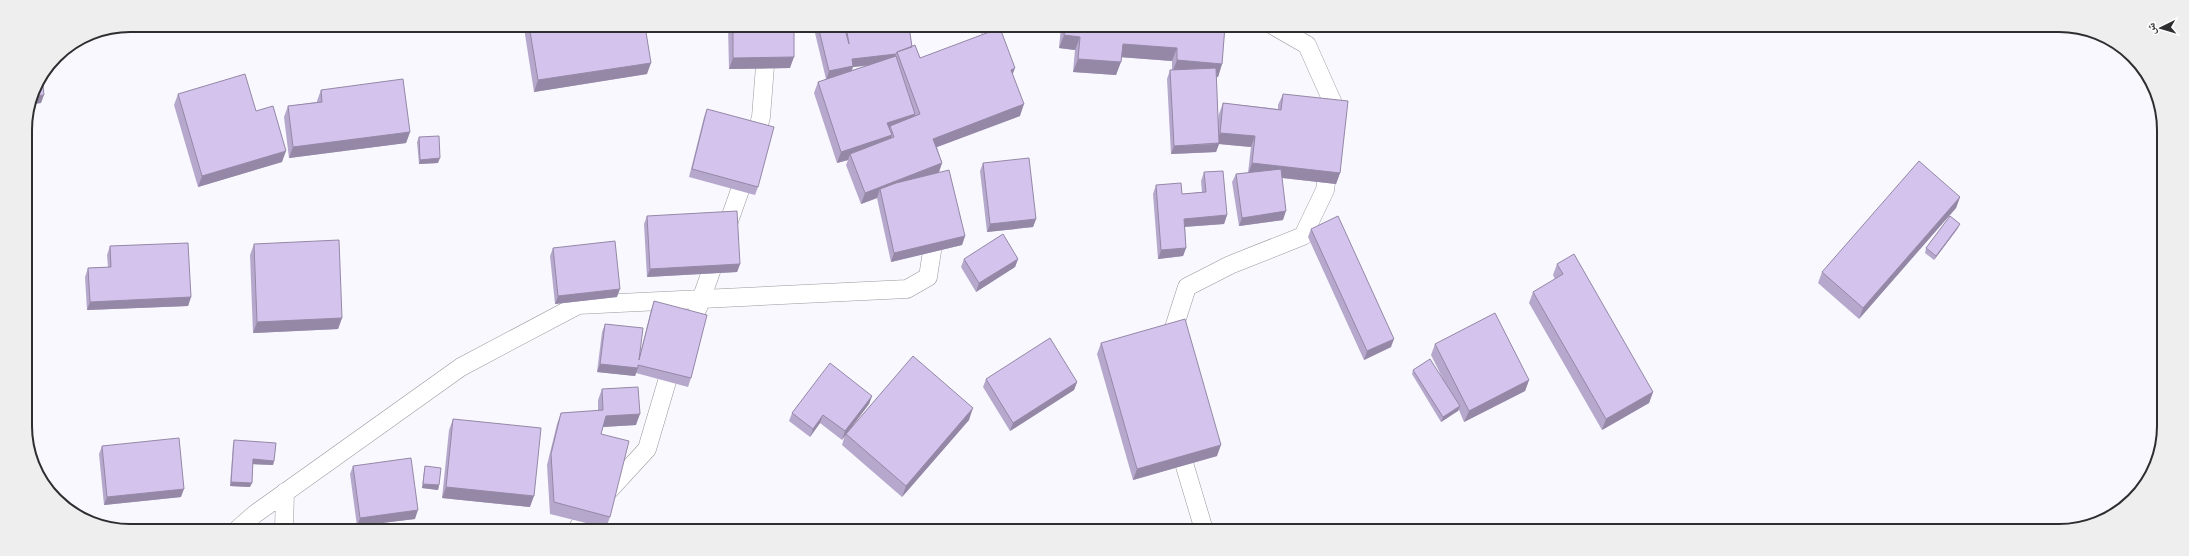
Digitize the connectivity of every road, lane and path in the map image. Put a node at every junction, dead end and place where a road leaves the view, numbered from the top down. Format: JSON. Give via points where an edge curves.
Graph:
{"nodes":[{"id":1,"x":774,"y":32,"type":"edge"},
{"id":2,"x":1285,"y":32,"type":"edge"},
{"id":3,"x":929,"y":208,"type":"edge"},
{"id":4,"x":702,"y":299,"type":"junction"},
{"id":5,"x":693,"y":321,"type":"edge"},
{"id":6,"x":684,"y":342,"type":"edge"},
{"id":7,"x":1170,"y":363,"type":"edge"},
{"id":8,"x":1174,"y":428,"type":"edge"},
{"id":9,"x":285,"y":492,"type":"junction"},
{"id":10,"x":244,"y":524,"type":"edge"},
{"id":11,"x":284,"y":524,"type":"edge"},
{"id":12,"x":581,"y":524,"type":"edge"},
{"id":13,"x":1202,"y":524,"type":"edge"}],
"edges":[{"from":1,"to":4,"type":"lane","via":[[765,66],[761,117],[744,179]]},
{"from":2,"to":7,"type":"lane","via":[[1308,45],[1336,110],[1325,190],[1303,236],[1230,265],[1187,287],[1171,337]]},
{"from":3,"to":4,"type":"lane","via":[[934,238],[928,277],[907,289]]},
{"from":4,"to":5,"type":"lane"},
{"from":4,"to":9,"type":"lane","via":[[578,305],[461,367]]},
{"from":6,"to":12,"type":"lane","via":[[668,378],[647,449]]},
{"from":8,"to":13,"type":"lane"},
{"from":9,"to":10,"type":"lane"},
{"from":9,"to":11,"type":"lane"}]}
